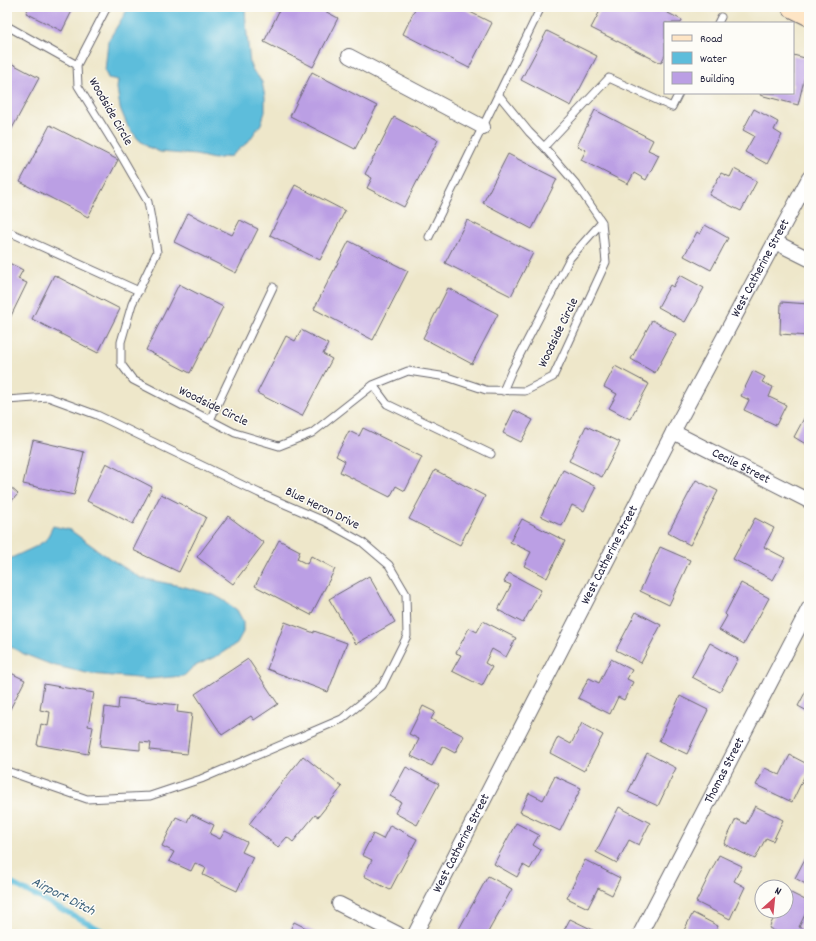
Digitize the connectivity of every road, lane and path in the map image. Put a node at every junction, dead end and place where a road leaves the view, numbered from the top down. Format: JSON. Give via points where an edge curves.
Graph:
{"nodes":[{"id":1,"x":106,"y":7,"type":"edge"},
{"id":2,"x":792,"y":7,"type":"edge"},
{"id":3,"x":539,"y":8,"type":"edge"},
{"id":4,"x":809,"y":16,"type":"edge"},
{"id":5,"x":7,"y":26,"type":"edge"},
{"id":6,"x":349,"y":56,"type":"dead end"},
{"id":7,"x":77,"y":65,"type":"junction"},
{"id":8,"x":498,"y":94,"type":"junction"},
{"id":9,"x":678,"y":94,"type":"edge"},
{"id":10,"x":482,"y":127,"type":"junction"},
{"id":11,"x":544,"y":147,"type":"junction"},
{"id":12,"x":809,"y":178,"type":"edge"},
{"id":13,"x":602,"y":222,"type":"junction"},
{"id":14,"x":7,"y":231,"type":"edge"},
{"id":15,"x":429,"y":237,"type":"dead end"},
{"id":16,"x":775,"y":242,"type":"junction"},
{"id":17,"x":809,"y":260,"type":"edge"},
{"id":18,"x":273,"y":287,"type":"dead end"},
{"id":19,"x":139,"y":291,"type":"junction"},
{"id":20,"x":373,"y":385,"type":"junction"},
{"id":21,"x":503,"y":391,"type":"junction"},
{"id":22,"x":7,"y":400,"type":"edge"},
{"id":23,"x":210,"y":420,"type":"junction"},
{"id":24,"x":673,"y":432,"type":"junction"},
{"id":25,"x":491,"y":454,"type":"dead end"},
{"id":26,"x":809,"y":501,"type":"edge"},
{"id":27,"x":809,"y":608,"type":"edge"},
{"id":28,"x":7,"y":771,"type":"edge"},
{"id":29,"x":339,"y":904,"type":"dead end"},
{"id":30,"x":398,"y":934,"type":"edge"},
{"id":31,"x":415,"y":934,"type":"edge"},
{"id":32,"x":640,"y":934,"type":"edge"}],
"edges":[{"from":1,"to":7,"type":"lane","name":"Woodside Circle"},
{"from":2,"to":4,"type":"street"},
{"from":3,"to":8,"type":"lane"},
{"from":5,"to":7,"type":"lane"},
{"from":6,"to":10,"type":"street"},
{"from":7,"to":19,"type":"lane","name":"Woodside Circle","via":[[78,86],[148,202],[157,252]]},
{"from":8,"to":10,"type":"lane"},
{"from":8,"to":11,"type":"lane","name":"Woodside Circle"},
{"from":9,"to":11,"type":"lane","via":[[672,107],[609,78]]},
{"from":10,"to":15,"type":"lane"},
{"from":11,"to":13,"type":"lane","name":"Woodside Circle","via":[[576,184]]},
{"from":12,"to":16,"type":"street","name":"West Catherine Street"},
{"from":13,"to":21,"type":"lane","via":[[570,258]]},
{"from":13,"to":21,"type":"lane","name":"Woodside Circle","via":[[606,262],[553,377],[525,391]]},
{"from":14,"to":19,"type":"lane"},
{"from":16,"to":17,"type":"street"},
{"from":16,"to":24,"type":"street","name":"West Catherine Street"},
{"from":18,"to":23,"type":"lane"},
{"from":19,"to":23,"type":"lane","name":"Woodside Circle","via":[[132,304],[121,342],[121,364],[133,380]]},
{"from":20,"to":21,"type":"lane","name":"Woodside Circle","via":[[408,372],[447,377],[486,390]]},
{"from":20,"to":23,"type":"lane","name":"Woodside Circle","via":[[312,433],[280,446],[235,433]]},
{"from":20,"to":25,"type":"lane","via":[[387,404]]},
{"from":22,"to":28,"type":"lane","name":"Blue Heron Drive","via":[[48,397],[97,415],[259,493],[324,521],[362,542],[390,564],[406,594],[407,636],[382,686],[342,719],[194,781],[150,796],[87,799]]},
{"from":24,"to":26,"type":"street","name":"Cecile Street"},
{"from":24,"to":31,"type":"street","name":"West Catherine Street"},
{"from":27,"to":32,"type":"street","name":"Thomas Street"},
{"from":29,"to":30,"type":"street"}]}
